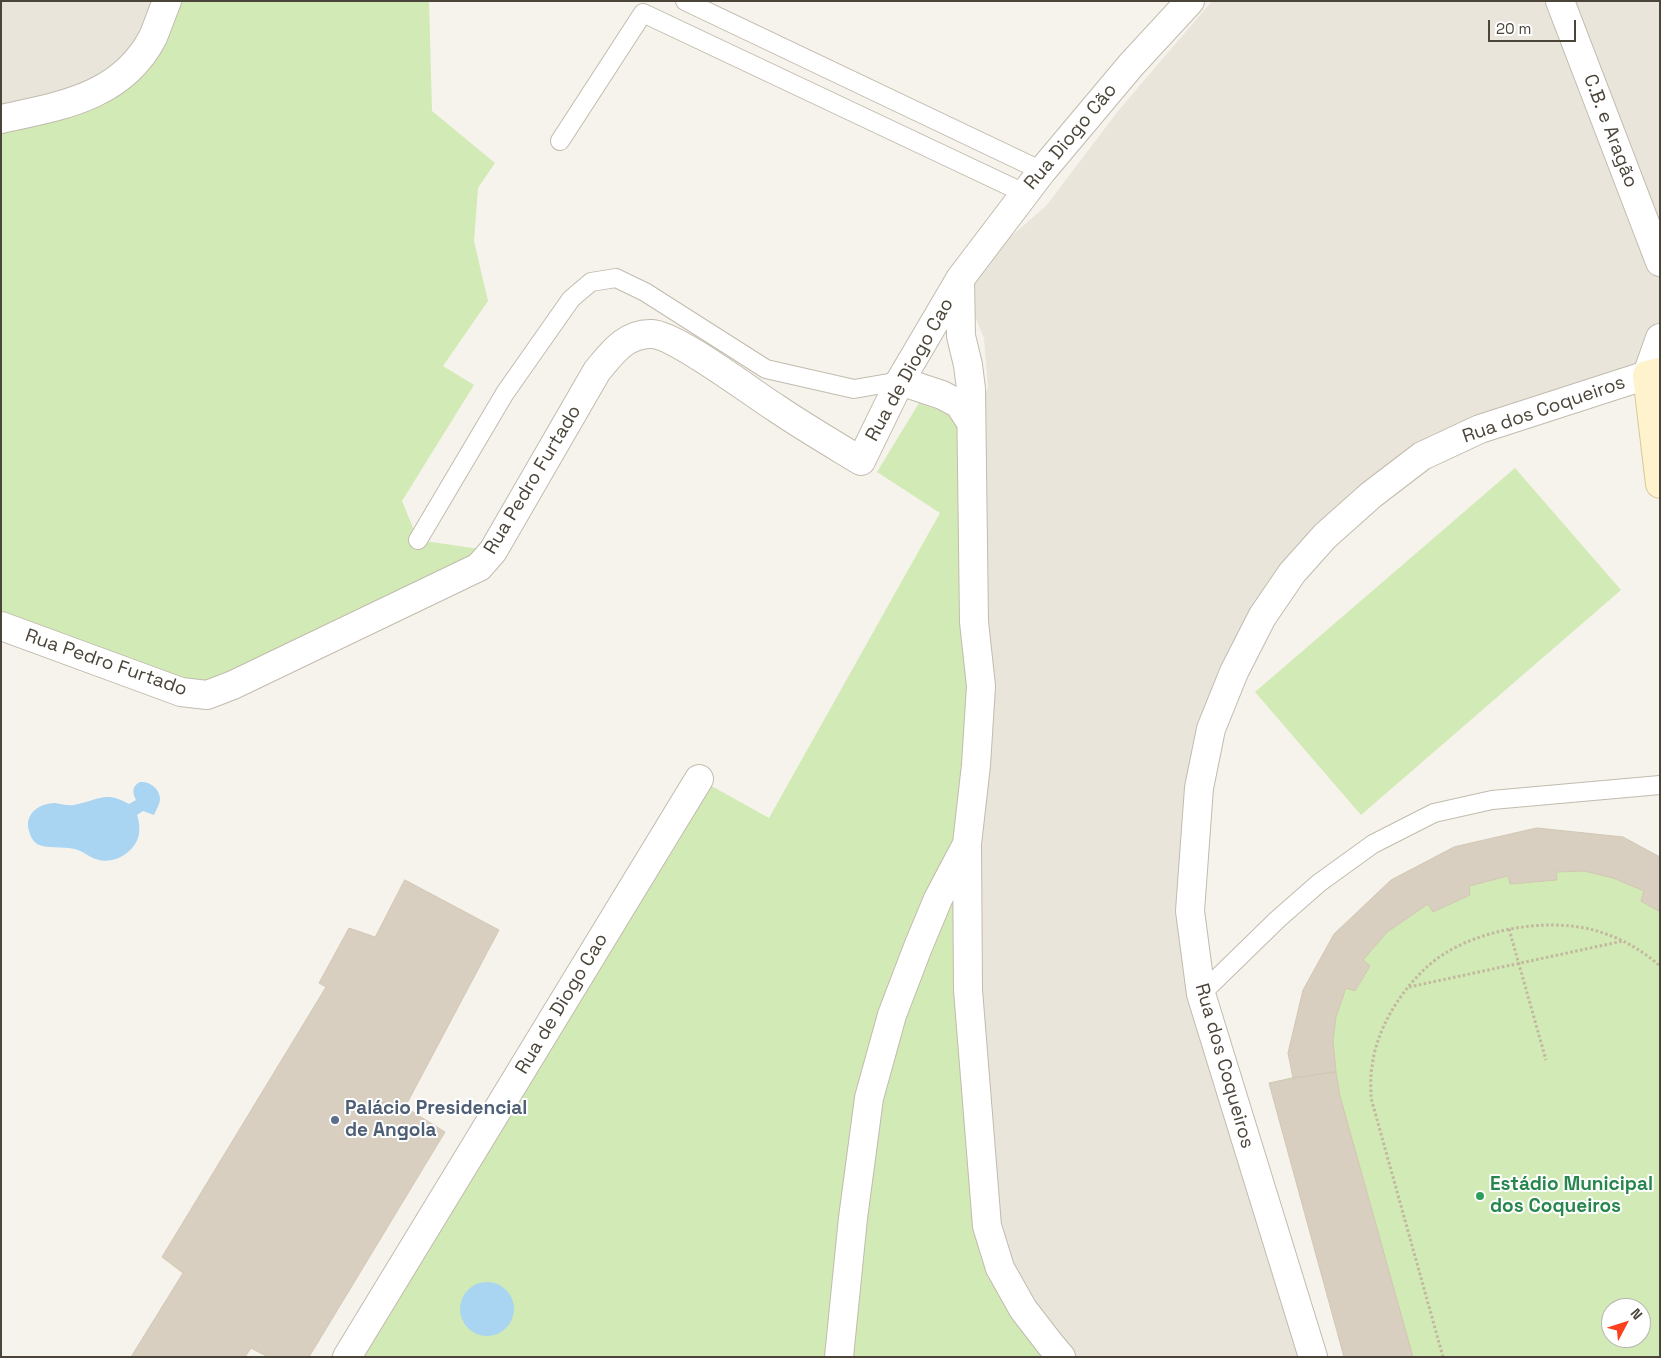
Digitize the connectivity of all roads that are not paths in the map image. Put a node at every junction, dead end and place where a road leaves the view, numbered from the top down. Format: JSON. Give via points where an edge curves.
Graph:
{"nodes":[{"id":1,"x":167,"y":1,"type":"edge"},
{"id":2,"x":685,"y":1,"type":"edge"},
{"id":3,"x":1190,"y":1,"type":"edge"},
{"id":4,"x":1560,"y":1,"type":"edge"},
{"id":5,"x":1,"y":119,"type":"edge"},
{"id":6,"x":560,"y":141,"type":"dead end"},
{"id":7,"x":1042,"y":171,"type":"junction"},
{"id":8,"x":1024,"y":193,"type":"junction"},
{"id":9,"x":1660,"y":262,"type":"edge"},
{"id":10,"x":960,"y":280,"type":"junction"},
{"id":11,"x":1660,"y":338,"type":"edge"},
{"id":12,"x":1654,"y":374,"type":"edge"},
{"id":13,"x":900,"y":381,"type":"junction"},
{"id":14,"x":970,"y":421,"type":"junction"},
{"id":15,"x":861,"y":461,"type":"joint"},
{"id":16,"x":1660,"y":484,"type":"edge"},
{"id":17,"x":418,"y":540,"type":"dead end"},
{"id":18,"x":1,"y":626,"type":"edge"},
{"id":19,"x":699,"y":779,"type":"dead end"},
{"id":20,"x":1660,"y":785,"type":"edge"},
{"id":21,"x":967,"y":844,"type":"junction"},
{"id":22,"x":1201,"y":994,"type":"junction"},
{"id":23,"x":347,"y":1357,"type":"edge"},
{"id":24,"x":839,"y":1357,"type":"edge"},
{"id":25,"x":1061,"y":1357,"type":"edge"},
{"id":26,"x":1313,"y":1357,"type":"edge"}],
"edges":[{"from":1,"to":5,"type":"street","via":[[152,38],[130,69],[110,85],[59,106]]},
{"from":2,"to":7,"type":"lane"},
{"from":3,"to":7,"type":"street","name":"Rua Diogo Cão"},
{"from":4,"to":9,"type":"street","name":"C.B. e Aragão"},
{"from":6,"to":8,"type":"lane","via":[[643,13]]},
{"from":7,"to":8,"type":"street","name":"Rua Diogo Cão"},
{"from":8,"to":10,"type":"street","name":"Rua Diogo Cão"},
{"from":10,"to":13,"type":"street","name":"Rua de Diogo Cao"},
{"from":10,"to":14,"type":"street","via":[[961,336],[971,389]]},
{"from":11,"to":12,"type":"street"},
{"from":12,"to":16,"type":"street"},
{"from":12,"to":22,"type":"street","name":"Rua dos Coqueiros","via":[[1480,428],[1422,456],[1332,530],[1292,573],[1258,625],[1211,728],[1199,788],[1190,911]]},
{"from":13,"to":14,"type":"street","via":[[959,404]]},
{"from":13,"to":15,"type":"street","name":"Rua de Diogo Cao"},
{"from":13,"to":17,"type":"lane","via":[[854,389],[766,369],[645,292],[616,278],[591,282],[571,299],[505,393]]},
{"from":14,"to":21,"type":"street","via":[[974,622],[982,686]]},
{"from":15,"to":18,"type":"street","name":"Rua Pedro Furtado","via":[[678,343],[653,334],[631,337],[597,371],[493,551],[479,567],[233,685],[207,695],[181,692]]},
{"from":19,"to":23,"type":"street","name":"Rua de Diogo Cao"},
{"from":20,"to":22,"type":"lane","via":[[1492,800],[1434,813],[1373,844],[1319,883]]},
{"from":21,"to":24,"type":"street","via":[[938,899],[915,955],[892,1015],[869,1098]]},
{"from":21,"to":25,"type":"street","via":[[968,990],[987,1226],[1000,1268],[1023,1309]]},
{"from":22,"to":26,"type":"street","name":"Rua dos Coqueiros"}]}
